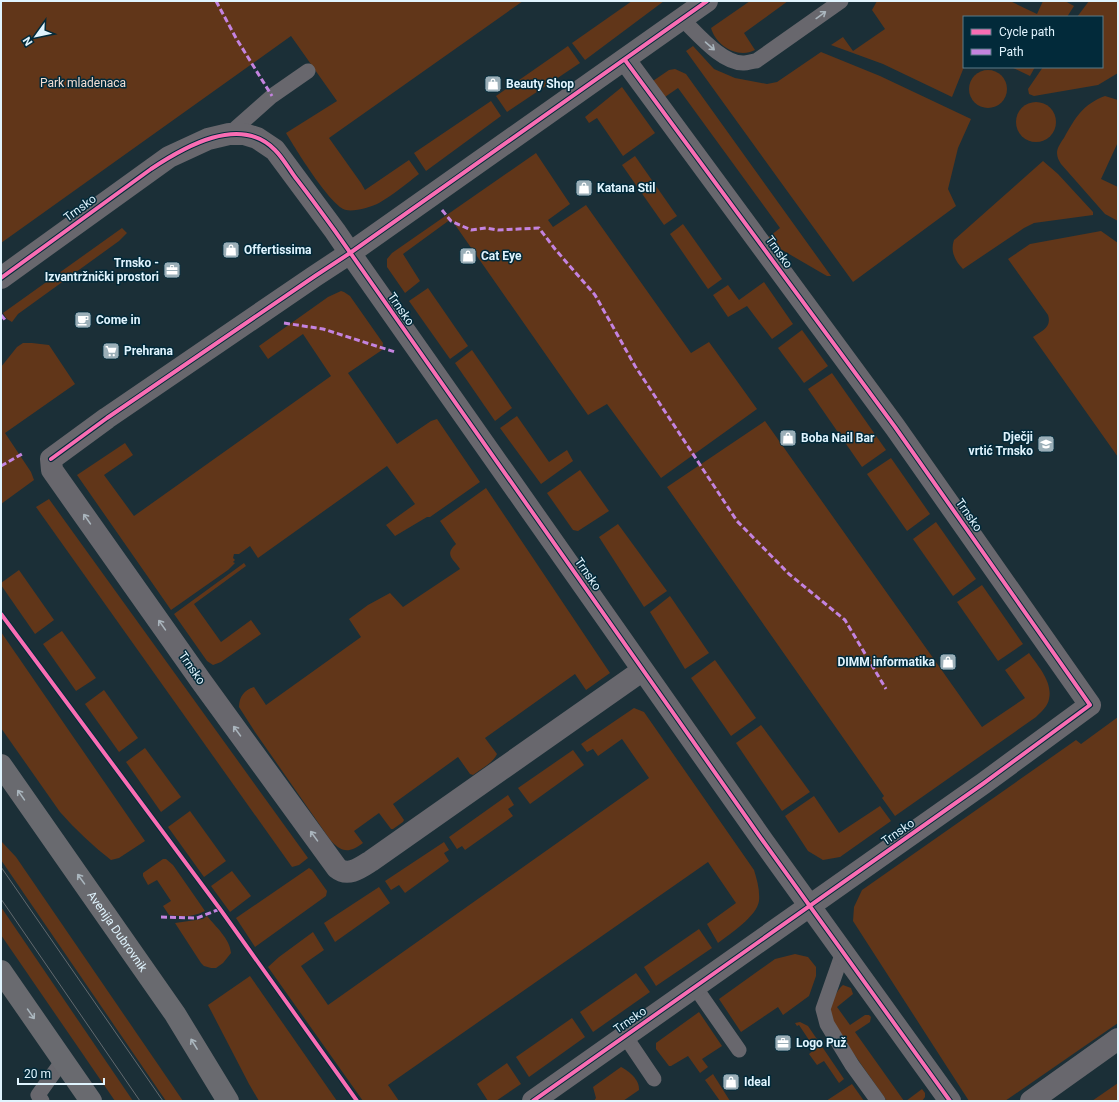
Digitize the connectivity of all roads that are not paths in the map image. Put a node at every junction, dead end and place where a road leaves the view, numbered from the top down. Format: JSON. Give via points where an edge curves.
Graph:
{"nodes":[{"id":1,"x":707,"y":1,"type":"edge"},
{"id":2,"x":840,"y":1,"type":"edge"},
{"id":3,"x":682,"y":19,"type":"junction"},
{"id":4,"x":625,"y":60,"type":"junction"},
{"id":5,"x":308,"y":71,"type":"dead end"},
{"id":6,"x":229,"y":134,"type":"junction"},
{"id":7,"x":350,"y":253,"type":"junction"},
{"id":8,"x":1,"y":278,"type":"edge"},
{"id":9,"x":643,"y":670,"type":"junction"},
{"id":10,"x":1,"y":766,"type":"edge"},
{"id":11,"x":810,"y":906,"type":"junction"},
{"id":12,"x":843,"y":952,"type":"junction"},
{"id":13,"x":5,"y":984,"type":"edge"},
{"id":14,"x":695,"y":987,"type":"junction"},
{"id":15,"x":625,"y":1036,"type":"junction"},
{"id":16,"x":1118,"y":1039,"type":"edge"},
{"id":17,"x":739,"y":1050,"type":"dead end"},
{"id":18,"x":63,"y":1060,"type":"junction"},
{"id":19,"x":654,"y":1079,"type":"dead end"},
{"id":20,"x":539,"y":1099,"type":"edge"},
{"id":21,"x":42,"y":1101,"type":"edge"},
{"id":22,"x":91,"y":1101,"type":"edge"},
{"id":23,"x":228,"y":1101,"type":"edge"},
{"id":24,"x":878,"y":1101,"type":"edge"},
{"id":25,"x":950,"y":1101,"type":"edge"},
{"id":26,"x":1031,"y":1101,"type":"edge"}],
"edges":[{"from":1,"to":3,"type":"street","name":"Trnsko"},
{"from":3,"to":2,"type":"lane","one_way":true,"via":[[711,47],[728,59],[743,63],[756,61]]},
{"from":3,"to":4,"type":"street","name":"Trnsko"},
{"from":4,"to":7,"type":"street","name":"Trnsko"},
{"from":4,"to":11,"type":"street","name":"Trnsko","via":[[895,427],[1090,704],[984,783]]},
{"from":5,"to":6,"type":"lane","name":"Trnsko","via":[[272,96]]},
{"from":6,"to":7,"type":"street","name":"Trnsko","via":[[244,134],[257,138],[275,150]]},
{"from":6,"to":8,"type":"street","name":"Trnsko","via":[[208,139],[169,157]]},
{"from":7,"to":9,"type":"street","name":"Trnsko"},
{"from":9,"to":7,"type":"street","name":"Trnsko","one_way":true,"via":[[371,861],[350,872],[341,871],[209,692],[52,470],[51,459],[107,418]]},
{"from":9,"to":11,"type":"street","name":"Trnsko"},
{"from":23,"to":10,"type":"main road","name":"Avenija Dubrovnik","one_way":true,"via":[[175,1014]]},
{"from":11,"to":12,"type":"street","name":"Trnsko"},
{"from":11,"to":14,"type":"street","name":"Trnsko"},
{"from":12,"to":24,"type":"lane","via":[[823,1009],[827,1024]]},
{"from":12,"to":25,"type":"street","name":"Trnsko"},
{"from":13,"to":18,"type":"main road","one_way":true},
{"from":14,"to":15,"type":"street","name":"Trnsko"},
{"from":14,"to":17,"type":"lane"},
{"from":15,"to":19,"type":"lane"},
{"from":15,"to":20,"type":"street","name":"Trnsko"},
{"from":16,"to":26,"type":"street"},
{"from":18,"to":21,"type":"lane","via":[[38,1095]]},
{"from":18,"to":22,"type":"main road"}]}
